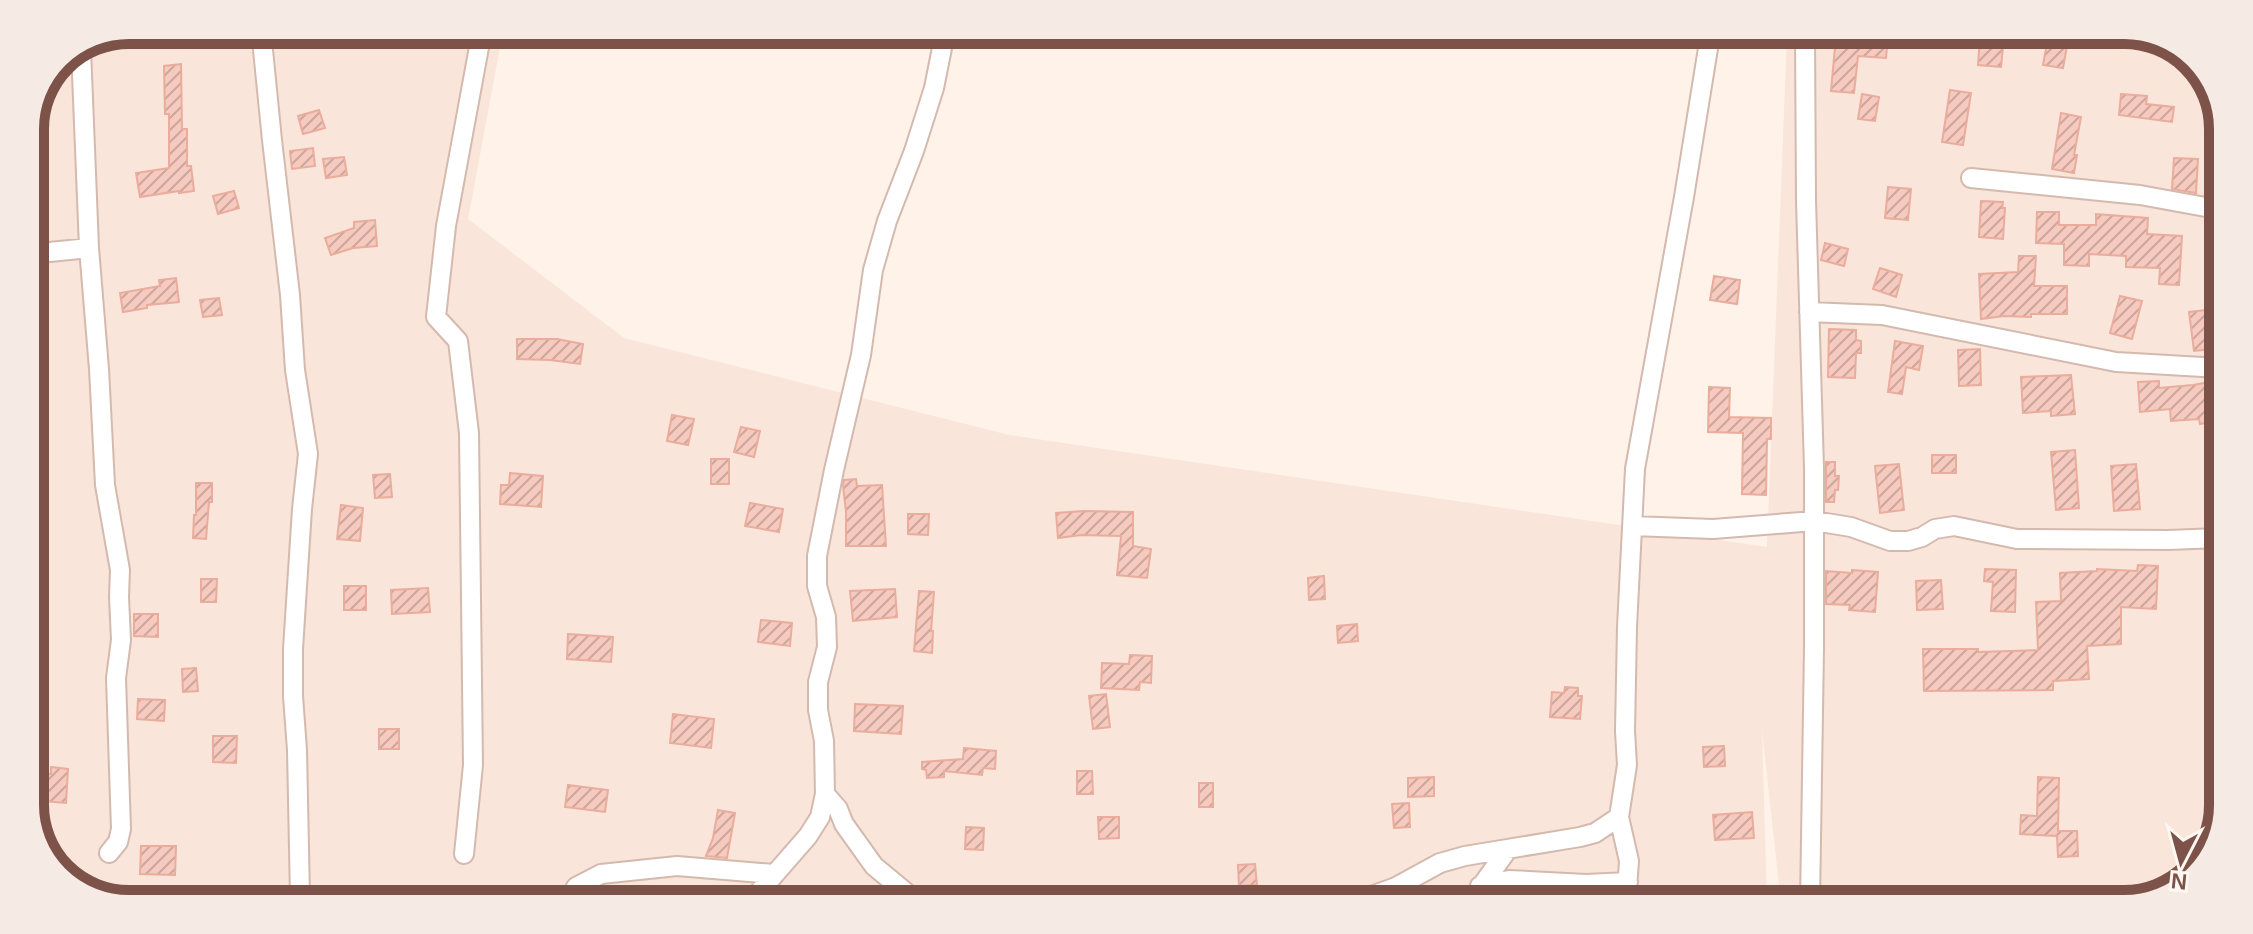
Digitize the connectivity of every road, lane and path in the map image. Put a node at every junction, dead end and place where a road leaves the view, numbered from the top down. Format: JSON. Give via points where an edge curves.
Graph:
{"nodes":[{"id":1,"x":262,"y":44,"type":"edge"},
{"id":2,"x":480,"y":44,"type":"edge"},
{"id":3,"x":942,"y":44,"type":"edge"},
{"id":4,"x":1709,"y":44,"type":"edge"},
{"id":5,"x":1805,"y":44,"type":"edge"},
{"id":6,"x":81,"y":59,"type":"edge"},
{"id":7,"x":1971,"y":178,"type":"dead end"},
{"id":8,"x":2209,"y":208,"type":"edge"},
{"id":9,"x":89,"y":248,"type":"junction"},
{"id":10,"x":44,"y":253,"type":"edge"},
{"id":11,"x":1809,"y":312,"type":"junction"},
{"id":12,"x":2209,"y":367,"type":"edge"},
{"id":13,"x":1814,"y":521,"type":"junction"},
{"id":14,"x":1632,"y":526,"type":"junction"},
{"id":15,"x":2209,"y":538,"type":"edge"},
{"id":16,"x":825,"y":794,"type":"junction"},
{"id":17,"x":1619,"y":817,"type":"junction"},
{"id":18,"x":1508,"y":849,"type":"junction"},
{"id":19,"x":109,"y":853,"type":"dead end"},
{"id":20,"x":464,"y":854,"type":"dead end"},
{"id":21,"x":774,"y":874,"type":"junction"},
{"id":22,"x":1628,"y":882,"type":"junction"},
{"id":23,"x":300,"y":890,"type":"edge"},
{"id":24,"x":575,"y":890,"type":"edge"},
{"id":25,"x":761,"y":890,"type":"edge"},
{"id":26,"x":903,"y":890,"type":"edge"},
{"id":27,"x":1388,"y":890,"type":"edge"},
{"id":28,"x":1478,"y":890,"type":"edge"},
{"id":29,"x":1485,"y":890,"type":"edge"},
{"id":30,"x":1627,"y":890,"type":"edge"},
{"id":31,"x":1810,"y":890,"type":"edge"}],
"edges":[{"from":1,"to":23,"type":"street","via":[[308,454],[293,649]]},
{"from":2,"to":20,"type":"street","via":[[446,226],[436,317],[458,341],[469,433],[473,765]]},
{"from":3,"to":16,"type":"street","via":[[934,88],[873,270],[861,355],[817,556],[817,586],[826,617],[827,647],[818,682]]},
{"from":4,"to":14,"type":"street","via":[[1635,469]]},
{"from":5,"to":11,"type":"street"},
{"from":6,"to":9,"type":"street"},
{"from":7,"to":8,"type":"street","via":[[2140,195]]},
{"from":9,"to":10,"type":"street"},
{"from":9,"to":19,"type":"street","via":[[105,485],[120,570],[116,678],[121,829]]},
{"from":11,"to":12,"type":"street","via":[[1882,315],[2116,362]]},
{"from":11,"to":13,"type":"street"},
{"from":13,"to":14,"type":"street","via":[[1713,529]]},
{"from":13,"to":15,"type":"street","via":[[1890,541],[1908,541],[1954,526],[2017,539]]},
{"from":13,"to":31,"type":"street"},
{"from":14,"to":17,"type":"street","via":[[1627,765]]},
{"from":16,"to":21,"type":"street","via":[[808,836]]},
{"from":16,"to":26,"type":"street","via":[[874,866]]},
{"from":17,"to":18,"type":"street","via":[[1595,833]]},
{"from":17,"to":22,"type":"street"},
{"from":18,"to":27,"type":"street","via":[[1440,863]]},
{"from":18,"to":28,"type":"street"},
{"from":21,"to":24,"type":"street","via":[[677,866],[601,874]]},
{"from":21,"to":25,"type":"street"},
{"from":22,"to":29,"type":"street","via":[[1509,880]]},
{"from":22,"to":30,"type":"street"}]}
